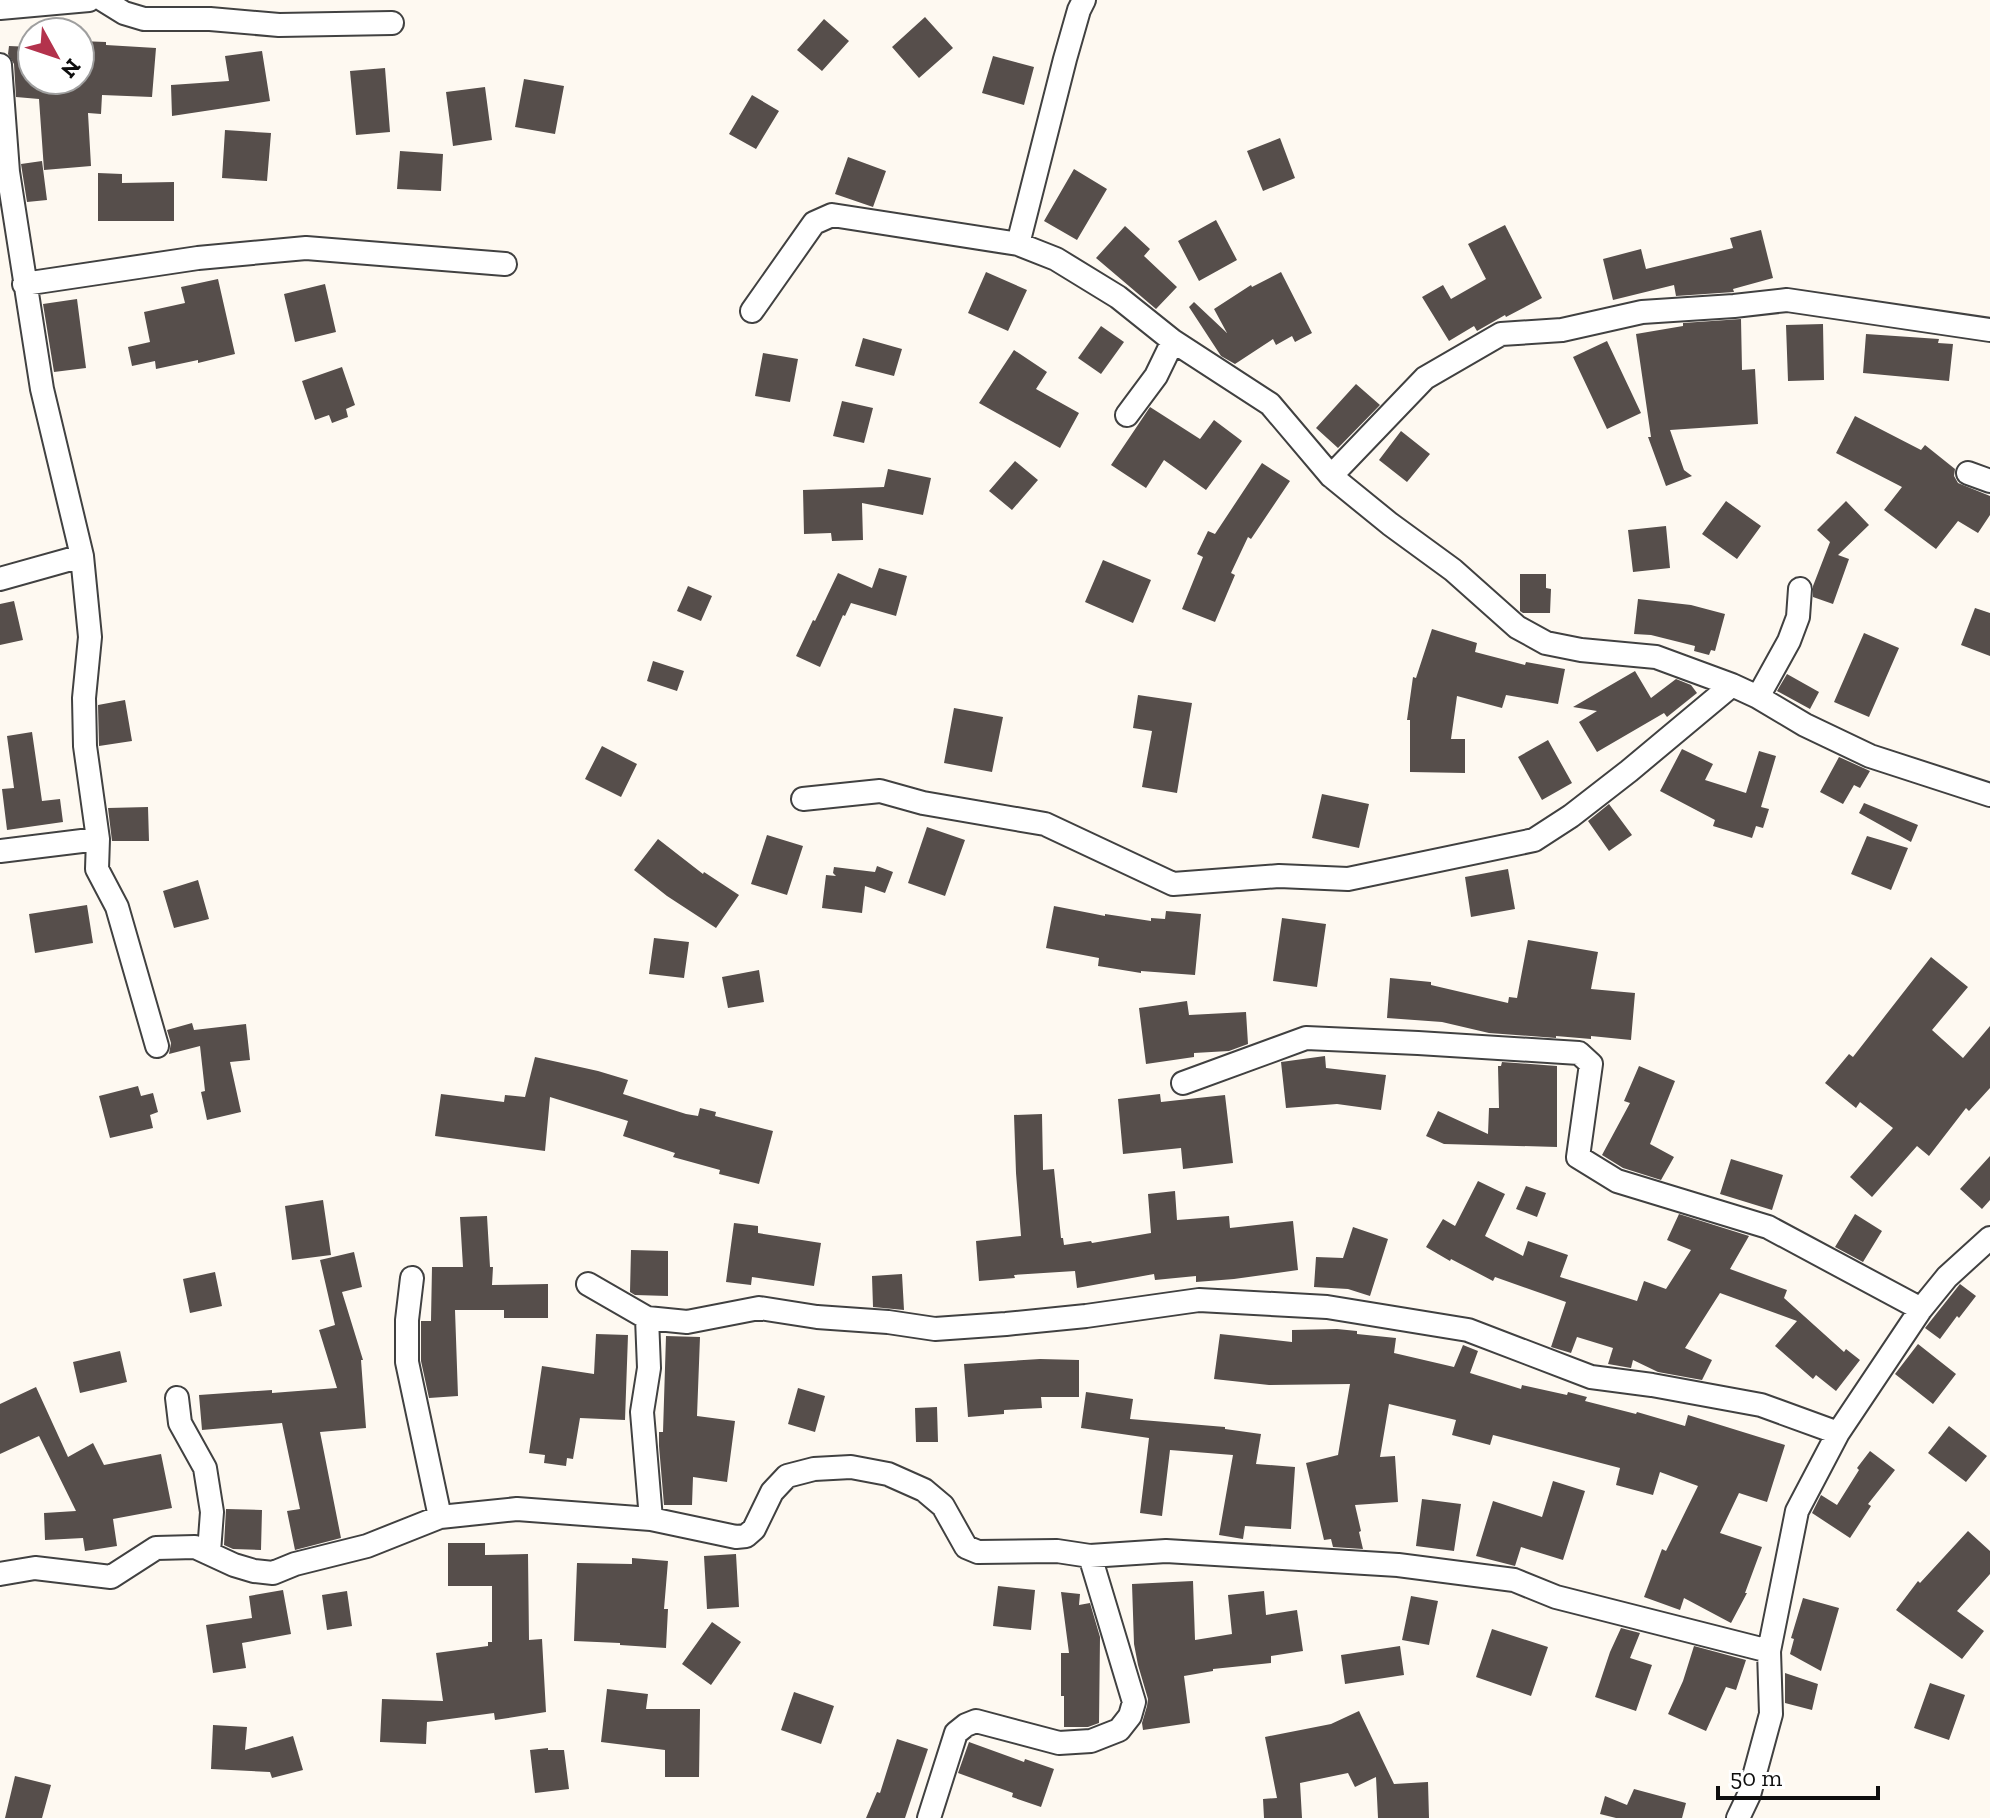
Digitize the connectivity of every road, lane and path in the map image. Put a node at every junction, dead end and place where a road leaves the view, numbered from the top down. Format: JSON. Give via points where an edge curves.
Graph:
{"nodes":[{"id":1,"x":89,"y":0,"type":"edge"},
{"id":2,"x":103,"y":0,"type":"edge"},
{"id":3,"x":1084,"y":0,"type":"edge"},
{"id":4,"x":0,"y":8,"type":"edge"},
{"id":5,"x":211,"y":10,"type":"edge"},
{"id":6,"x":392,"y":23,"type":"dead end"},
{"id":7,"x":0,"y":65,"type":"edge"},
{"id":8,"x":1018,"y":244,"type":"junction"},
{"id":9,"x":505,"y":264,"type":"dead end"},
{"id":10,"x":24,"y":284,"type":"junction"},
{"id":11,"x":752,"y":311,"type":"dead end"},
{"id":12,"x":1990,"y":330,"type":"edge"},
{"id":13,"x":1173,"y":341,"type":"junction"},
{"id":14,"x":1127,"y":415,"type":"dead end"},
{"id":15,"x":1968,"y":473,"type":"dead end"},
{"id":16,"x":1331,"y":476,"type":"junction"},
{"id":17,"x":1990,"y":481,"type":"edge"},
{"id":18,"x":82,"y":556,"type":"junction"},
{"id":19,"x":0,"y":579,"type":"edge"},
{"id":20,"x":1800,"y":589,"type":"dead end"},
{"id":21,"x":1732,"y":685,"type":"junction"},
{"id":22,"x":1758,"y":697,"type":"junction"},
{"id":23,"x":1990,"y":795,"type":"edge"},
{"id":24,"x":803,"y":799,"type":"dead end"},
{"id":25,"x":98,"y":839,"type":"junction"},
{"id":26,"x":0,"y":851,"type":"edge"},
{"id":27,"x":157,"y":1046,"type":"dead end"},
{"id":28,"x":1183,"y":1083,"type":"dead end"},
{"id":29,"x":1990,"y":1238,"type":"edge"},
{"id":30,"x":412,"y":1278,"type":"dead end"},
{"id":31,"x":588,"y":1284,"type":"dead end"},
{"id":32,"x":1921,"y":1309,"type":"junction"},
{"id":33,"x":647,"y":1318,"type":"junction"},
{"id":34,"x":177,"y":1398,"type":"dead end"},
{"id":35,"x":1838,"y":1433,"type":"junction"},
{"id":36,"x":440,"y":1517,"type":"junction"},
{"id":37,"x":651,"y":1519,"type":"junction"},
{"id":38,"x":209,"y":1552,"type":"junction"},
{"id":39,"x":1090,"y":1556,"type":"junction"},
{"id":40,"x":0,"y":1574,"type":"edge"},
{"id":41,"x":1769,"y":1651,"type":"junction"},
{"id":42,"x":929,"y":1818,"type":"edge"},
{"id":43,"x":1738,"y":1818,"type":"edge"}],
"edges":[{"from":1,"to":4,"type":"street"},
{"from":2,"to":5,"type":"street","via":[[144,19]]},
{"from":3,"to":8,"type":"street"},
{"from":5,"to":6,"type":"street","via":[[279,25]]},
{"from":7,"to":10,"type":"street"},
{"from":8,"to":11,"type":"street","via":[[832,215],[814,223]]},
{"from":8,"to":13,"type":"street","via":[[1056,259],[1118,297]]},
{"from":9,"to":10,"type":"street","via":[[306,248]]},
{"from":10,"to":18,"type":"street","via":[[42,389]]},
{"from":12,"to":16,"type":"street","via":[[1787,300],[1642,312],[1562,330],[1501,334],[1425,378]]},
{"from":13,"to":14,"type":"street","via":[[1156,376]]},
{"from":13,"to":16,"type":"street","via":[[1270,404]]},
{"from":15,"to":17,"type":"street"},
{"from":16,"to":21,"type":"street","via":[[1517,627],[1546,643],[1656,657]]},
{"from":18,"to":19,"type":"street"},
{"from":18,"to":25,"type":"street","via":[[90,637],[85,746]]},
{"from":20,"to":22,"type":"street","via":[[1789,641]]},
{"from":21,"to":22,"type":"street"},
{"from":21,"to":24,"type":"street","via":[[1534,840],[1348,879],[1279,876],[1173,884],[1045,824],[880,791]]},
{"from":22,"to":23,"type":"street","via":[[1870,756]]},
{"from":25,"to":26,"type":"street"},
{"from":25,"to":27,"type":"street","via":[[97,869],[117,907]]},
{"from":28,"to":32,"type":"street","via":[[1306,1038],[1579,1053],[1591,1064],[1578,1157],[1617,1181],[1768,1227]]},
{"from":29,"to":32,"type":"street"},
{"from":30,"to":36,"type":"street","via":[[407,1362]]},
{"from":31,"to":33,"type":"street"},
{"from":32,"to":35,"type":"street"},
{"from":33,"to":35,"type":"street","via":[[687,1322],[759,1308],[935,1329],[1199,1300],[1327,1307],[1468,1330],[1591,1377],[1761,1405]]},
{"from":33,"to":37,"type":"street","via":[[649,1368],[642,1412]]},
{"from":34,"to":38,"type":"street","via":[[180,1423],[205,1468],[212,1512]]},
{"from":35,"to":41,"type":"street","via":[[1797,1511]]},
{"from":36,"to":37,"type":"street","via":[[517,1509]]},
{"from":36,"to":38,"type":"street","via":[[367,1546],[273,1573],[234,1565]]},
{"from":37,"to":39,"type":"street","via":[[746,1536],[787,1476],[851,1467],[888,1474],[924,1490],[943,1506],[966,1547],[978,1552]]},
{"from":38,"to":40,"type":"street","via":[[156,1548],[111,1577],[35,1568]]},
{"from":39,"to":41,"type":"street","via":[[1214,1553],[1398,1565],[1514,1580],[1556,1597]]},
{"from":39,"to":42,"type":"street","via":[[1134,1702],[1130,1716],[1119,1730],[1081,1742],[1059,1743],[976,1721],[966,1725],[956,1733]]},
{"from":41,"to":43,"type":"street","via":[[1771,1714]]}]}
